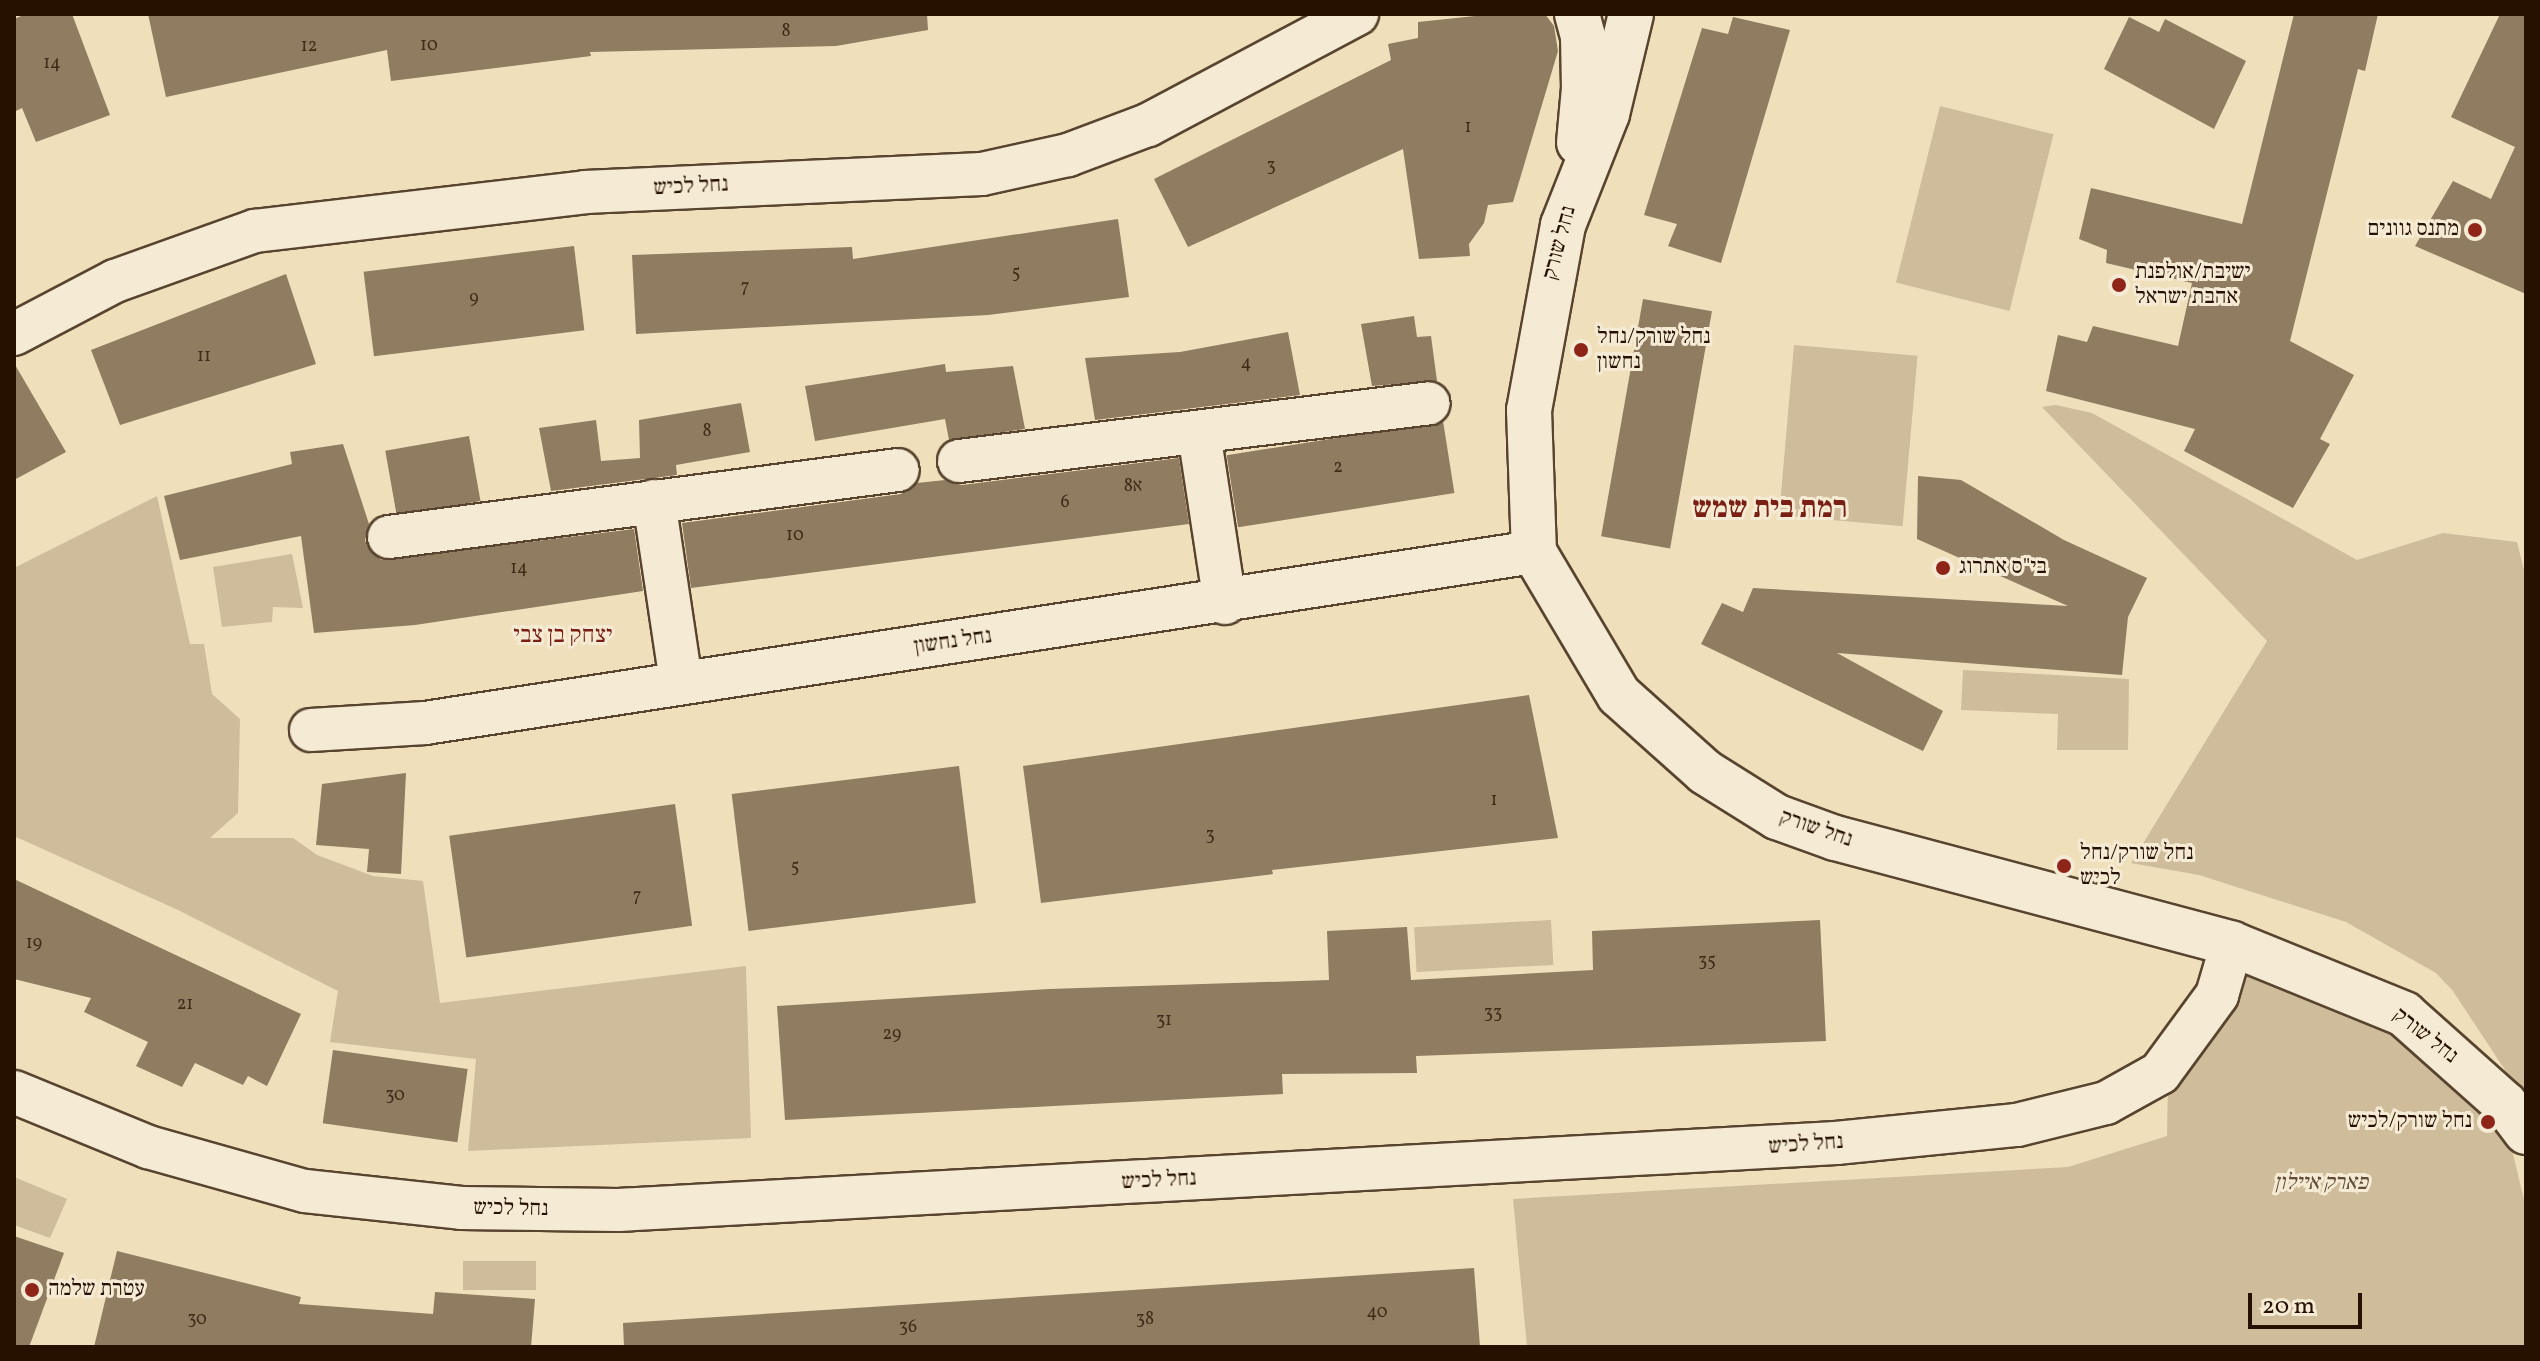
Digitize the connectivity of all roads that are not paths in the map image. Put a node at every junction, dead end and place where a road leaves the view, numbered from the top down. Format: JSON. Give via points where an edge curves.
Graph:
{"nodes":[{"id":1,"x":1357,"y":14,"type":"edge"},
{"id":2,"x":1577,"y":14,"type":"edge"},
{"id":3,"x":1631,"y":14,"type":"edge"},
{"id":4,"x":1579,"y":177,"type":"junction"},
{"id":5,"x":14,"y":334,"type":"edge"},
{"id":6,"x":1428,"y":403,"type":"dead end"},
{"id":7,"x":1199,"y":433,"type":"junction"},
{"id":8,"x":959,"y":461,"type":"dead end"},
{"id":9,"x":898,"y":470,"type":"dead end"},
{"id":10,"x":654,"y":501,"type":"junction"},
{"id":11,"x":389,"y":537,"type":"dead end"},
{"id":12,"x":1534,"y":552,"type":"junction"},
{"id":13,"x":1225,"y":603,"type":"junction"},
{"id":14,"x":681,"y":681,"type":"junction"},
{"id":15,"x":311,"y":730,"type":"dead end"},
{"id":16,"x":2232,"y":944,"type":"junction"},
{"id":17,"x":14,"y":1092,"type":"edge"},
{"id":18,"x":2526,"y":1132,"type":"edge"}],
"edges":[{"from":1,"to":5,"type":"street","name":"נחל לכיש","via":[[1148,125],[1068,155],[982,174],[585,192],[255,231],[115,281]]},
{"from":2,"to":4,"type":"street","name":"נחל שורק","via":[[1584,63]]},
{"from":3,"to":4,"type":"street","name":"נחל שורק","via":[[1607,114]]},
{"from":4,"to":12,"type":"street","name":"נחל שורק","via":[[1563,225],[1535,357],[1529,410]]},
{"from":6,"to":7,"type":"street"},
{"from":7,"to":8,"type":"street"},
{"from":7,"to":13,"type":"street"},
{"from":9,"to":10,"type":"street"},
{"from":10,"to":11,"type":"street"},
{"from":10,"to":14,"type":"street"},
{"from":12,"to":13,"type":"street","name":"נחל נחשון"},
{"from":12,"to":16,"type":"street","name":"נחל שורק","via":[[1556,596],[1637,716],[1705,772],[1777,817],[1835,838]]},
{"from":13,"to":14,"type":"street","name":"נחל נחשון"},
{"from":14,"to":15,"type":"street","name":"נחל נחשון","via":[[425,723]]},
{"from":16,"to":17,"type":"street","name":"נחל לכיש","via":[[2217,995],[2160,1073],[2106,1103],[2017,1125],[1836,1143],[618,1210],[461,1208],[305,1191],[148,1147]]},
{"from":16,"to":18,"type":"street","name":"נחל שורק","via":[[2404,1014],[2505,1104]]}]}
